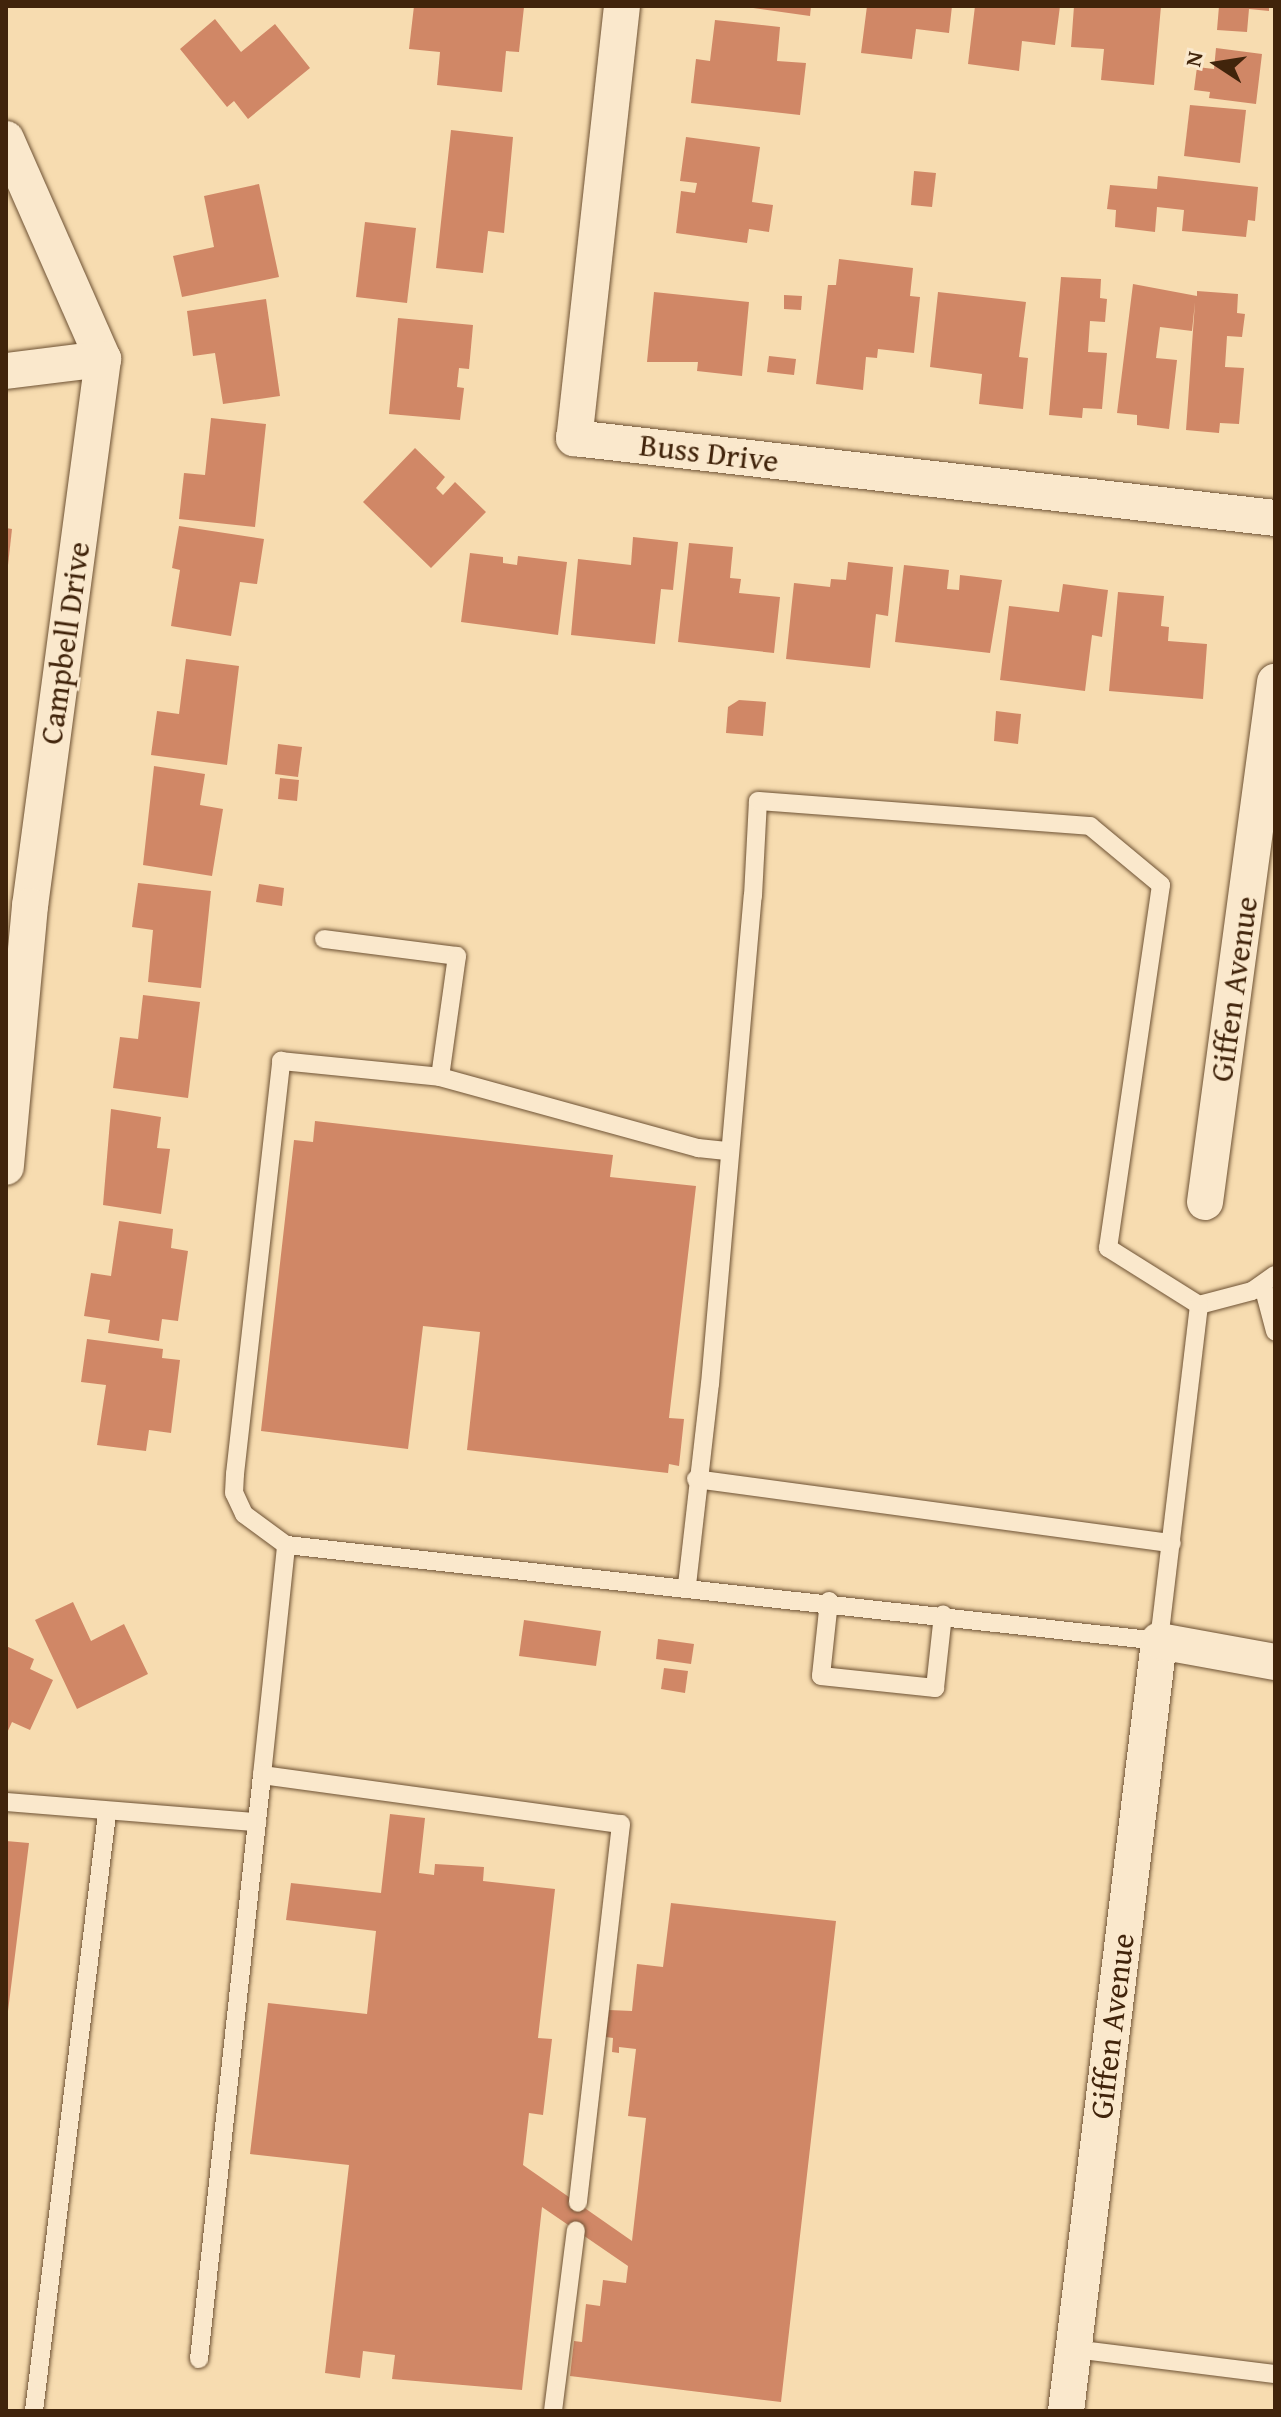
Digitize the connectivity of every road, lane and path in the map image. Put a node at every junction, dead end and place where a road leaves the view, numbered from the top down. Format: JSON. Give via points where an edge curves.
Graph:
{"nodes":[{"id":1,"x":622,"y":6,"type":"edge"},
{"id":2,"x":6,"y":139,"type":"edge"},
{"id":3,"x":103,"y":359,"type":"junction"},
{"id":4,"x":6,"y":371,"type":"edge"},
{"id":5,"x":1275,"y":518,"type":"edge"},
{"id":6,"x":1275,"y":682,"type":"edge"},
{"id":7,"x":18,"y":905,"type":"edge"},
{"id":8,"x":324,"y":939,"type":"dead end"},
{"id":9,"x":440,"y":1077,"type":"junction"},
{"id":10,"x":729,"y":1151,"type":"junction"},
{"id":11,"x":6,"y":1167,"type":"edge"},
{"id":12,"x":1205,"y":1202,"type":"dead end"},
{"id":13,"x":1269,"y":1280,"type":"edge"},
{"id":14,"x":1199,"y":1305,"type":"junction"},
{"id":15,"x":1275,"y":1331,"type":"edge"},
{"id":16,"x":696,"y":1479,"type":"junction"},
{"id":17,"x":1172,"y":1543,"type":"junction"},
{"id":18,"x":286,"y":1545,"type":"junction"},
{"id":19,"x":687,"y":1585,"type":"junction"},
{"id":20,"x":829,"y":1601,"type":"junction"},
{"id":21,"x":943,"y":1614,"type":"junction"},
{"id":22,"x":1159,"y":1641,"type":"junction"},
{"id":23,"x":1275,"y":1662,"type":"edge"},
{"id":24,"x":262,"y":1775,"type":"junction"},
{"id":25,"x":6,"y":1802,"type":"edge"},
{"id":26,"x":107,"y":1814,"type":"junction"},
{"id":27,"x":257,"y":1822,"type":"junction"},
{"id":28,"x":578,"y":2203,"type":"dead end"},
{"id":29,"x":576,"y":2230,"type":"dead end"},
{"id":30,"x":1074,"y":2349,"type":"junction"},
{"id":31,"x":199,"y":2359,"type":"dead end"},
{"id":32,"x":1275,"y":2374,"type":"edge"},
{"id":33,"x":34,"y":2411,"type":"edge"},
{"id":34,"x":553,"y":2411,"type":"edge"},
{"id":35,"x":1066,"y":2411,"type":"edge"}],
"edges":[{"from":1,"to":5,"type":"street","name":"Buss Drive","via":[[574,438]]},
{"from":2,"to":3,"type":"street"},
{"from":3,"to":4,"type":"street"},
{"from":3,"to":7,"type":"street","name":"Campbell Drive"},
{"from":6,"to":12,"type":"street","name":"Giffen Avenue"},
{"from":7,"to":11,"type":"street","name":"Campbell Drive"},
{"from":8,"to":9,"type":"lane","via":[[457,956]]},
{"from":9,"to":10,"type":"lane","via":[[698,1148]]},
{"from":9,"to":18,"type":"lane","via":[[281,1061],[234,1493],[244,1514]]},
{"from":10,"to":14,"type":"lane","via":[[758,801],[1090,826],[1161,885],[1108,1248]]},
{"from":10,"to":16,"type":"lane"},
{"from":13,"to":14,"type":"lane"},
{"from":13,"to":15,"type":"lane"},
{"from":14,"to":17,"type":"lane"},
{"from":16,"to":17,"type":"lane"},
{"from":16,"to":19,"type":"lane"},
{"from":17,"to":22,"type":"lane"},
{"from":18,"to":19,"type":"lane"},
{"from":18,"to":24,"type":"lane"},
{"from":19,"to":20,"type":"lane"},
{"from":20,"to":21,"type":"lane"},
{"from":20,"to":21,"type":"lane","via":[[821,1676],[935,1688]]},
{"from":21,"to":22,"type":"lane"},
{"from":22,"to":23,"type":"street"},
{"from":22,"to":30,"type":"street","name":"Giffen Avenue"},
{"from":24,"to":27,"type":"lane"},
{"from":24,"to":28,"type":"lane","via":[[621,1824]]},
{"from":25,"to":26,"type":"lane"},
{"from":26,"to":27,"type":"lane"},
{"from":26,"to":33,"type":"lane"},
{"from":27,"to":31,"type":"lane"},
{"from":29,"to":34,"type":"lane"},
{"from":30,"to":32,"type":"lane"},
{"from":30,"to":35,"type":"street","name":"Giffen Avenue"}]}
